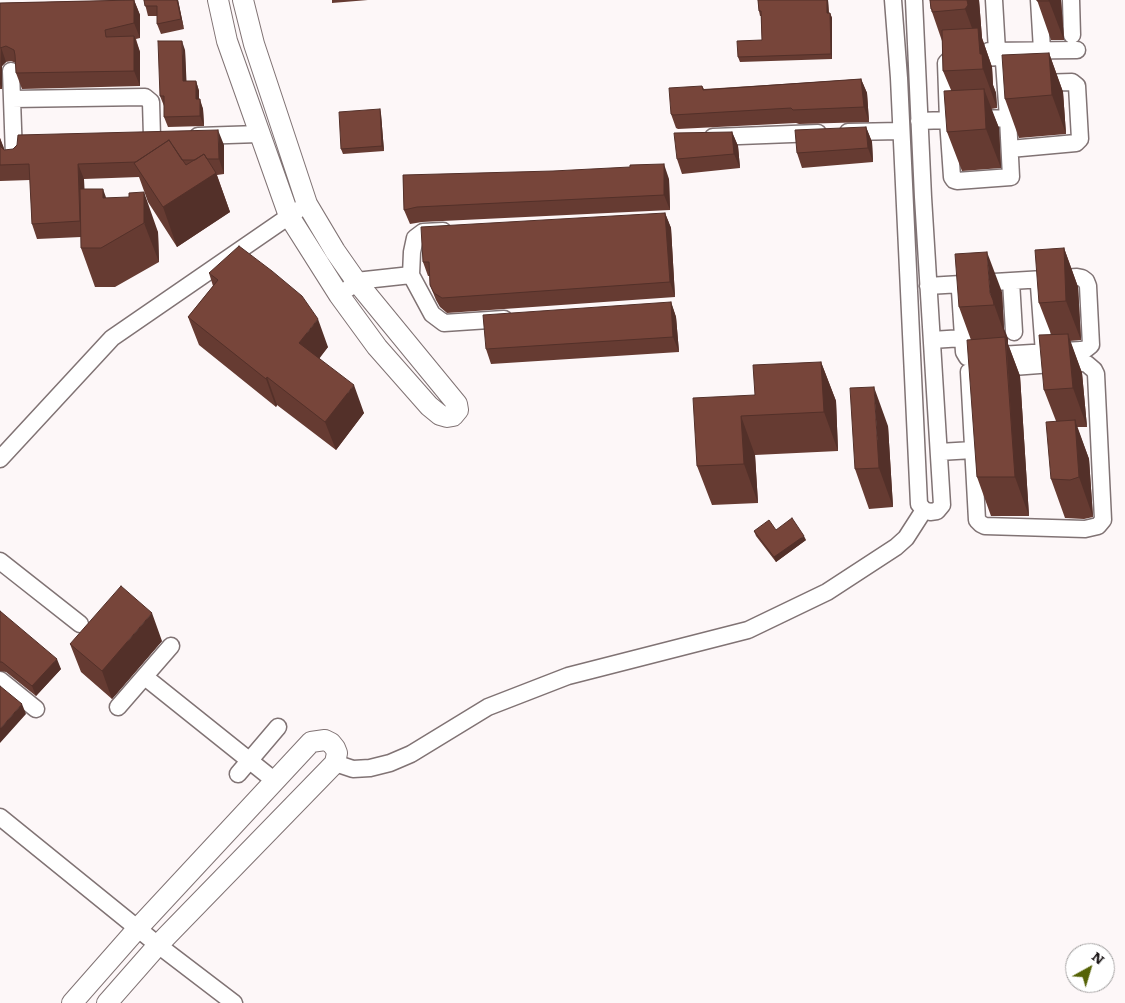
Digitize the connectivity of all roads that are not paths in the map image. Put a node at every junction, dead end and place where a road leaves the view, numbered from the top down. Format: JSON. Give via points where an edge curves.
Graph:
{"nodes":[{"id":1,"x":218,"y":0,"type":"edge"},
{"id":2,"x":243,"y":0,"type":"edge"},
{"id":3,"x":893,"y":0,"type":"edge"},
{"id":4,"x":914,"y":0,"type":"edge"},
{"id":5,"x":994,"y":0,"type":"edge"},
{"id":6,"x":1039,"y":0,"type":"edge"},
{"id":7,"x":1071,"y":0,"type":"edge"},
{"id":8,"x":252,"y":35,"type":"junction"},
{"id":9,"x":227,"y":41,"type":"junction"},
{"id":10,"x":1042,"y":50,"type":"junction"},
{"id":11,"x":959,"y":51,"type":"edge"},
{"id":12,"x":996,"y":51,"type":"junction"},
{"id":13,"x":11,"y":71,"type":"dead end"},
{"id":14,"x":1005,"y":85,"type":"junction"},
{"id":15,"x":12,"y":100,"type":"junction"},
{"id":16,"x":1008,"y":118,"type":"junction"},
{"id":17,"x":948,"y":120,"type":"junction"},
{"id":18,"x":919,"y":121,"type":"junction"},
{"id":19,"x":901,"y":131,"type":"junction"},
{"id":20,"x":259,"y":134,"type":"junction"},
{"id":21,"x":152,"y":137,"type":"junction"},
{"id":22,"x":702,"y":137,"type":"edge"},
{"id":23,"x":132,"y":138,"type":"edge"},
{"id":24,"x":33,"y":140,"type":"edge"},
{"id":25,"x":1010,"y":149,"type":"junction"},
{"id":26,"x":307,"y":204,"type":"junction"},
{"id":27,"x":289,"y":216,"type":"junction"},
{"id":28,"x":462,"y":230,"type":"edge"},
{"id":29,"x":411,"y":275,"type":"junction"},
{"id":30,"x":1039,"y":279,"type":"junction"},
{"id":31,"x":356,"y":281,"type":"junction"},
{"id":32,"x":1011,"y":281,"type":"junction"},
{"id":33,"x":959,"y":284,"type":"junction"},
{"id":34,"x":928,"y":286,"type":"junction"},
{"id":35,"x":339,"y":295,"type":"junction"},
{"id":36,"x":519,"y":318,"type":"edge"},
{"id":37,"x":1014,"y":332,"type":"dead end"},
{"id":38,"x":963,"y":338,"type":"junction"},
{"id":39,"x":932,"y":340,"type":"junction"},
{"id":40,"x":1044,"y":353,"type":"junction"},
{"id":41,"x":973,"y":450,"type":"junction"},
{"id":42,"x":939,"y":452,"type":"junction"},
{"id":43,"x":0,"y":459,"type":"edge"},
{"id":44,"x":924,"y":510,"type":"junction"},
{"id":45,"x":0,"y":561,"type":"edge"},
{"id":46,"x":80,"y":624,"type":"dead end"},
{"id":47,"x":171,"y":646,"type":"dead end"},
{"id":48,"x":145,"y":677,"type":"junction"},
{"id":49,"x":0,"y":680,"type":"edge"},
{"id":50,"x":118,"y":707,"type":"dead end"},
{"id":51,"x":36,"y":709,"type":"dead end"},
{"id":52,"x":278,"y":727,"type":"dead end"},
{"id":53,"x":250,"y":761,"type":"junction"},
{"id":54,"x":336,"y":762,"type":"junction"},
{"id":55,"x":238,"y":774,"type":"dead end"},
{"id":56,"x":275,"y":781,"type":"junction"},
{"id":57,"x":0,"y":817,"type":"edge"},
{"id":58,"x":138,"y":928,"type":"junction"},
{"id":59,"x":158,"y":945,"type":"junction"},
{"id":60,"x":72,"y":1003,"type":"edge"},
{"id":61,"x":107,"y":1003,"type":"edge"},
{"id":62,"x":234,"y":1003,"type":"edge"}],
"edges":[{"from":1,"to":9,"type":"street"},
{"from":2,"to":8,"type":"street"},
{"from":3,"to":19,"type":"street"},
{"from":4,"to":18,"type":"street"},
{"from":5,"to":12,"type":"street"},
{"from":6,"to":10,"type":"street"},
{"from":7,"to":10,"type":"street","via":[[1074,43]]},
{"from":8,"to":9,"type":"street"},
{"from":8,"to":26,"type":"street"},
{"from":9,"to":20,"type":"street"},
{"from":10,"to":12,"type":"street"},
{"from":11,"to":12,"type":"street"},
{"from":13,"to":15,"type":"street"},
{"from":14,"to":16,"type":"street"},
{"from":14,"to":17,"type":"street","via":[[1004,62],[998,57],[949,60],[946,66]]},
{"from":14,"to":25,"type":"street","via":[[1072,82],[1077,86],[1079,142]]},
{"from":15,"to":21,"type":"street","via":[[148,98],[151,102]]},
{"from":15,"to":24,"type":"street","via":[[14,148]]},
{"from":16,"to":17,"type":"street"},
{"from":16,"to":25,"type":"street"},
{"from":17,"to":18,"type":"street"},
{"from":17,"to":25,"type":"street","via":[[954,180],[1009,178],[1012,175]]},
{"from":18,"to":34,"type":"street"},
{"from":19,"to":22,"type":"street"},
{"from":19,"to":44,"type":"street","via":[[919,504]]},
{"from":20,"to":21,"type":"street"},
{"from":20,"to":27,"type":"street"},
{"from":21,"to":23,"type":"street"},
{"from":26,"to":27,"type":"street"},
{"from":26,"to":31,"type":"street"},
{"from":27,"to":35,"type":"street"},
{"from":27,"to":43,"type":"street","via":[[112,338]]},
{"from":28,"to":29,"type":"street","via":[[423,232],[415,238]]},
{"from":29,"to":31,"type":"street"},
{"from":29,"to":36,"type":"street","via":[[432,314],[444,324]]},
{"from":30,"to":32,"type":"street"},
{"from":30,"to":40,"type":"street"},
{"from":30,"to":40,"type":"street","via":[[1077,277],[1088,286],[1090,347]]},
{"from":31,"to":35,"type":"street"},
{"from":31,"to":35,"type":"street","via":[[457,404],[457,413],[447,417],[429,406],[377,347]]},
{"from":32,"to":33,"type":"street"},
{"from":32,"to":37,"type":"street"},
{"from":33,"to":34,"type":"street"},
{"from":33,"to":38,"type":"street"},
{"from":34,"to":39,"type":"street"},
{"from":38,"to":39,"type":"street"},
{"from":38,"to":40,"type":"street","via":[[967,357]]},
{"from":39,"to":42,"type":"street"},
{"from":41,"to":41,"type":"street","via":[[968,375],[971,371],[1087,364],[1096,374],[1104,520],[1098,526],[1085,529],[980,524],[977,520]]},
{"from":41,"to":42,"type":"street"},
{"from":42,"to":44,"type":"street","via":[[942,505],[937,511]]},
{"from":44,"to":54,"type":"street","via":[[906,538],[888,552],[827,592],[748,630],[568,676],[488,707],[411,754],[390,763],[353,769]]},
{"from":45,"to":46,"type":"street"},
{"from":47,"to":48,"type":"street"},
{"from":48,"to":50,"type":"street"},
{"from":48,"to":53,"type":"street"},
{"from":49,"to":51,"type":"street"},
{"from":52,"to":53,"type":"street"},
{"from":53,"to":55,"type":"street"},
{"from":53,"to":56,"type":"street"},
{"from":54,"to":56,"type":"street","via":[[337,753],[330,743],[325,740],[311,742]]},
{"from":54,"to":59,"type":"street"},
{"from":56,"to":58,"type":"street"},
{"from":57,"to":58,"type":"street"},
{"from":58,"to":59,"type":"street"},
{"from":58,"to":60,"type":"street"},
{"from":59,"to":61,"type":"street"},
{"from":59,"to":62,"type":"street"}]}
